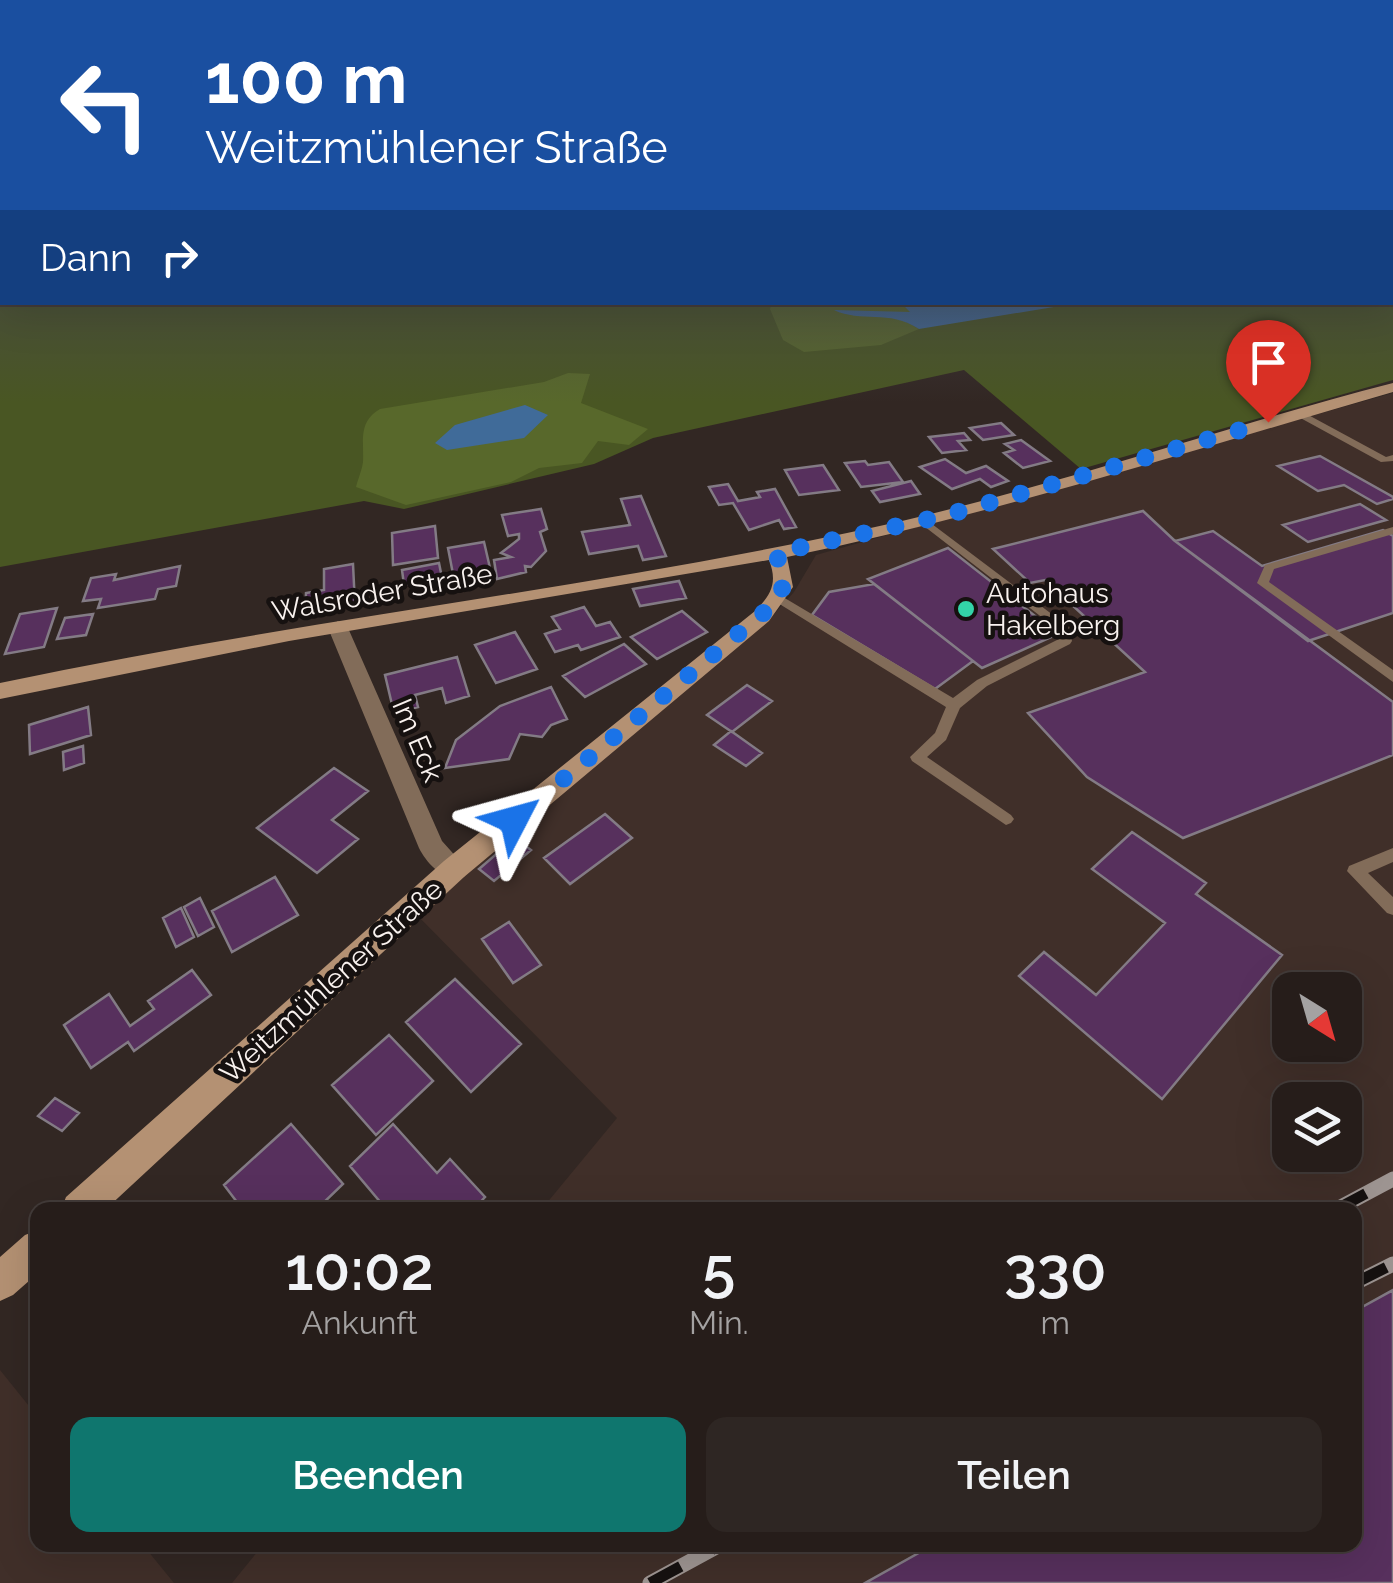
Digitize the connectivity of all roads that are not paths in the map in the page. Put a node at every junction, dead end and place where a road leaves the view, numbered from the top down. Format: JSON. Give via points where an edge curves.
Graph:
{"nodes":[{"id":1,"x":1393,"y":387,"type":"edge"},
{"id":2,"x":1298,"y":414,"type":"junction"},
{"id":3,"x":1390,"y":461,"type":"edge"},
{"id":4,"x":924,"y":521,"type":"junction"},
{"id":5,"x":1393,"y":530,"type":"edge"},
{"id":6,"x":775,"y":553,"type":"junction"},
{"id":7,"x":779,"y":600,"type":"junction"},
{"id":8,"x":338,"y":628,"type":"junction"},
{"id":9,"x":1393,"y":677,"type":"edge"},
{"id":10,"x":0,"y":692,"type":"edge"},
{"id":11,"x":954,"y":705,"type":"junction"},
{"id":12,"x":1006,"y":819,"type":"dead end"},
{"id":13,"x":1393,"y":855,"type":"edge"},
{"id":14,"x":454,"y":869,"type":"junction"},
{"id":15,"x":1393,"y":908,"type":"edge"},
{"id":16,"x":88,"y":1202,"type":"edge"},
{"id":17,"x":30,"y":1255,"type":"edge"},
{"id":18,"x":0,"y":1282,"type":"edge"}],
"edges":[{"from":1,"to":2,"type":"main road","name":"Walsroder Straße"},
{"from":2,"to":3,"type":"lane"},
{"from":2,"to":4,"type":"main road","name":"Walsroder Straße"},
{"from":4,"to":6,"type":"main road","name":"Walsroder Straße"},
{"from":4,"to":11,"type":"lane","via":[[1063,627],[1066,641],[982,683]]},
{"from":5,"to":9,"type":"lane","via":[[1269,567],[1262,583]]},
{"from":6,"to":7,"type":"main road","via":[[786,574]]},
{"from":6,"to":8,"type":"main road","name":"Walsroder Straße"},
{"from":7,"to":11,"type":"lane"},
{"from":7,"to":14,"type":"main road","name":"Weitzmühlener Straße"},
{"from":8,"to":10,"type":"main road","name":"Walsroder Straße","via":[[126,662]]},
{"from":8,"to":14,"type":"street","name":"Im Eck","via":[[432,848]]},
{"from":11,"to":12,"type":"lane","via":[[941,736],[917,756]]},
{"from":13,"to":15,"type":"lane","via":[[1355,871]]},
{"from":14,"to":16,"type":"main road","name":"Weitzmühlener Straße"},
{"from":17,"to":18,"type":"main road"}]}
